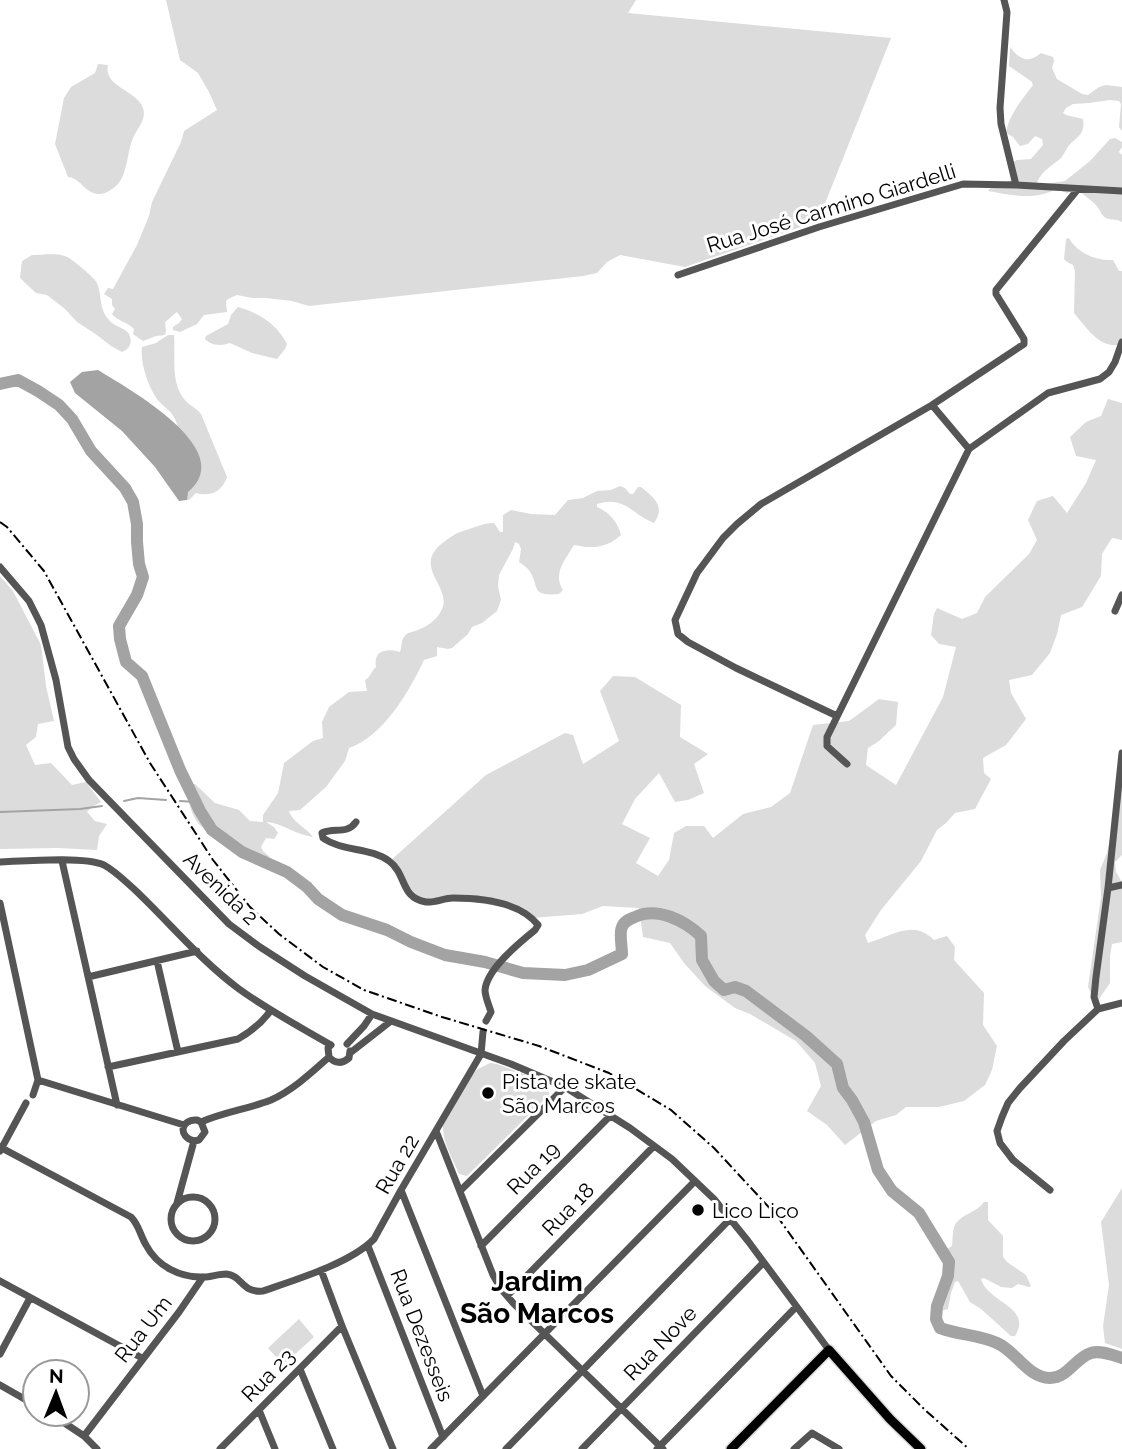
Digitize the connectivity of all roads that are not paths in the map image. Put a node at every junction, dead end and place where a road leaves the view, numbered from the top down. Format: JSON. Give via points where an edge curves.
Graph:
{"nodes":[{"id":1,"x":1004,"y":0,"type":"edge"},
{"id":2,"x":1016,"y":185,"type":"junction"},
{"id":3,"x":1078,"y":189,"type":"junction"},
{"id":4,"x":1122,"y":191,"type":"edge"},
{"id":5,"x":678,"y":275,"type":"dead end"},
{"id":6,"x":1122,"y":342,"type":"edge"},
{"id":7,"x":932,"y":405,"type":"junction"},
{"id":8,"x":968,"y":449,"type":"junction"},
{"id":9,"x":0,"y":567,"type":"edge"},
{"id":10,"x":1122,"y":594,"type":"edge"},
{"id":11,"x":1115,"y":611,"type":"dead end"},
{"id":12,"x":837,"y":716,"type":"junction"},
{"id":13,"x":1122,"y":753,"type":"edge"},
{"id":14,"x":847,"y":764,"type":"dead end"},
{"id":15,"x":1121,"y":770,"type":"edge"},
{"id":16,"x":356,"y":822,"type":"dead end"},
{"id":17,"x":62,"y":861,"type":"junction"},
{"id":18,"x":0,"y":862,"type":"edge"},
{"id":19,"x":1122,"y":885,"type":"edge"},
{"id":20,"x":1108,"y":888,"type":"junction"},
{"id":21,"x":0,"y":903,"type":"edge"},
{"id":22,"x":197,"y":951,"type":"junction"},
{"id":23,"x":156,"y":961,"type":"junction"},
{"id":24,"x":88,"y":976,"type":"junction"},
{"id":25,"x":1122,"y":1003,"type":"edge"},
{"id":26,"x":1098,"y":1009,"type":"junction"},
{"id":27,"x":271,"y":1010,"type":"junction"},
{"id":28,"x":372,"y":1014,"type":"junction"},
{"id":29,"x":391,"y":1021,"type":"junction"},
{"id":30,"x":486,"y":1021,"type":"dead end"},
{"id":31,"x":483,"y":1032,"type":"dead end"},
{"id":32,"x":347,"y":1044,"type":"junction"},
{"id":33,"x":331,"y":1045,"type":"junction"},
{"id":34,"x":178,"y":1052,"type":"junction"},
{"id":35,"x":350,"y":1053,"type":"junction"},
{"id":36,"x":481,"y":1054,"type":"junction"},
{"id":37,"x":329,"y":1057,"type":"junction"},
{"id":38,"x":108,"y":1067,"type":"junction"},
{"id":39,"x":38,"y":1080,"type":"junction"},
{"id":40,"x":565,"y":1087,"type":"junction"},
{"id":41,"x":33,"y":1095,"type":"dead end"},
{"id":42,"x":26,"y":1103,"type":"dead end"},
{"id":43,"x":117,"y":1105,"type":"junction"},
{"id":44,"x":544,"y":1107,"type":"junction"},
{"id":45,"x":602,"y":1111,"type":"junction"},
{"id":46,"x":610,"y":1116,"type":"junction"},
{"id":47,"x":201,"y":1122,"type":"junction"},
{"id":48,"x":184,"y":1125,"type":"junction"},
{"id":49,"x":436,"y":1131,"type":"junction"},
{"id":50,"x":194,"y":1141,"type":"junction"},
{"id":51,"x":654,"y":1146,"type":"junction"},
{"id":52,"x":1,"y":1149,"type":"edge"},
{"id":53,"x":695,"y":1181,"type":"junction"},
{"id":54,"x":401,"y":1190,"type":"junction"},
{"id":55,"x":1049,"y":1190,"type":"dead end"},
{"id":56,"x":460,"y":1191,"type":"junction"},
{"id":57,"x":176,"y":1206,"type":"junction"},
{"id":58,"x":730,"y":1219,"type":"junction"},
{"id":59,"x":481,"y":1245,"type":"junction"},
{"id":60,"x":368,"y":1246,"type":"junction"},
{"id":61,"x":763,"y":1262,"type":"junction"},
{"id":62,"x":321,"y":1270,"type":"junction"},
{"id":63,"x":203,"y":1277,"type":"junction"},
{"id":64,"x":0,"y":1281,"type":"edge"},
{"id":65,"x":508,"y":1296,"type":"junction"},
{"id":66,"x":30,"y":1298,"type":"junction"},
{"id":67,"x":796,"y":1307,"type":"junction"},
{"id":68,"x":342,"y":1326,"type":"junction"},
{"id":69,"x":544,"y":1334,"type":"junction"},
{"id":70,"x":829,"y":1350,"type":"junction"},
{"id":71,"x":0,"y":1354,"type":"edge"},
{"id":72,"x":142,"y":1358,"type":"junction"},
{"id":73,"x":300,"y":1369,"type":"junction"},
{"id":74,"x":582,"y":1371,"type":"junction"},
{"id":75,"x":0,"y":1385,"type":"edge"},
{"id":76,"x":483,"y":1396,"type":"junction"},
{"id":77,"x":21,"y":1397,"type":"edge"},
{"id":78,"x":621,"y":1408,"type":"junction"},
{"id":79,"x":258,"y":1410,"type":"junction"},
{"id":80,"x":72,"y":1428,"type":"edge"},
{"id":81,"x":84,"y":1436,"type":"junction"},
{"id":82,"x":443,"y":1437,"type":"junction"},
{"id":83,"x":91,"y":1447,"type":"edge"},
{"id":84,"x":659,"y":1448,"type":"edge"},
{"id":85,"x":220,"y":1449,"type":"edge"},
{"id":86,"x":275,"y":1449,"type":"edge"},
{"id":87,"x":333,"y":1449,"type":"edge"},
{"id":88,"x":393,"y":1449,"type":"edge"},
{"id":89,"x":431,"y":1449,"type":"edge"},
{"id":90,"x":506,"y":1449,"type":"edge"},
{"id":91,"x":582,"y":1449,"type":"edge"},
{"id":92,"x":731,"y":1449,"type":"edge"},
{"id":93,"x":794,"y":1449,"type":"edge"},
{"id":94,"x":839,"y":1449,"type":"edge"},
{"id":95,"x":921,"y":1449,"type":"edge"}],
"edges":[{"from":1,"to":2,"type":"street","via":[[1001,124]]},
{"from":2,"to":3,"type":"street","name":"Rua José Carmino Giardelli"},
{"from":2,"to":5,"type":"street","name":"Rua José Carmino Giardelli","via":[[955,186]]},
{"from":3,"to":4,"type":"street","name":"Rua José Carmino Giardelli"},
{"from":3,"to":7,"type":"street","via":[[996,290],[1024,344]]},
{"from":6,"to":8,"type":"street","via":[[1115,362],[1100,379],[1048,393]]},
{"from":7,"to":8,"type":"street"},
{"from":7,"to":12,"type":"street","via":[[761,504],[737,524],[697,573],[675,620],[678,634],[688,642]]},
{"from":8,"to":12,"type":"street"},
{"from":9,"to":28,"type":"street","name":"Avenida 2","via":[[29,601],[41,625],[68,747],[89,780],[229,924],[305,976]]},
{"from":10,"to":11,"type":"street"},
{"from":12,"to":14,"type":"street","via":[[826,742]]},
{"from":13,"to":15,"type":"street"},
{"from":15,"to":20,"type":"street"},
{"from":16,"to":30,"type":"street","via":[[347,830],[328,830],[323,838],[390,861],[414,899],[488,901],[515,909],[538,925],[505,956],[487,983],[491,1012]]},
{"from":17,"to":18,"type":"street"},
{"from":17,"to":22,"type":"street","via":[[104,866]]},
{"from":17,"to":24,"type":"street"},
{"from":19,"to":20,"type":"street"},
{"from":20,"to":26,"type":"street","via":[[1094,997]]},
{"from":21,"to":39,"type":"street"},
{"from":22,"to":23,"type":"street"},
{"from":22,"to":27,"type":"street"},
{"from":23,"to":24,"type":"street"},
{"from":23,"to":34,"type":"street"},
{"from":24,"to":38,"type":"street"},
{"from":25,"to":26,"type":"street"},
{"from":26,"to":55,"type":"street","via":[[1020,1088],[1008,1103],[997,1131],[1013,1160]]},
{"from":27,"to":33,"type":"street"},
{"from":27,"to":34,"type":"street","via":[[253,1031],[238,1039]]},
{"from":28,"to":29,"type":"street","name":"Avenida 2"},
{"from":28,"to":32,"type":"street"},
{"from":29,"to":35,"type":"street"},
{"from":29,"to":36,"type":"street","name":"Avenida 2"},
{"from":31,"to":36,"type":"street"},
{"from":32,"to":33,"type":"street"},
{"from":32,"to":35,"type":"street"},
{"from":33,"to":37,"type":"street"},
{"from":34,"to":38,"type":"street"},
{"from":35,"to":37,"type":"street","via":[[341,1063]]},
{"from":36,"to":40,"type":"street","name":"Avenida 2"},
{"from":36,"to":49,"type":"street","name":"Rua 22"},
{"from":37,"to":47,"type":"street","via":[[286,1093]]},
{"from":38,"to":43,"type":"street"},
{"from":39,"to":41,"type":"street"},
{"from":39,"to":43,"type":"street"},
{"from":40,"to":44,"type":"street"},
{"from":40,"to":45,"type":"street","name":"Avenida 2"},
{"from":42,"to":52,"type":"street"},
{"from":43,"to":48,"type":"street"},
{"from":44,"to":45,"type":"street"},
{"from":44,"to":56,"type":"street"},
{"from":45,"to":46,"type":"street","name":"Avenida 2"},
{"from":46,"to":51,"type":"street","name":"Avenida 2"},
{"from":46,"to":59,"type":"street","name":"Rua 19"},
{"from":47,"to":48,"type":"street","via":[[192,1119]]},
{"from":47,"to":50,"type":"street","via":[[205,1132]]},
{"from":48,"to":50,"type":"street","via":[[185,1136]]},
{"from":49,"to":54,"type":"street","name":"Rua 22"},
{"from":49,"to":56,"type":"street"},
{"from":50,"to":57,"type":"street"},
{"from":51,"to":53,"type":"street","name":"Avenida 2"},
{"from":51,"to":65,"type":"street","name":"Rua 18"},
{"from":52,"to":63,"type":"street","via":[[131,1217],[158,1262]]},
{"from":53,"to":58,"type":"street","name":"Avenida 2"},
{"from":53,"to":69,"type":"street"},
{"from":54,"to":60,"type":"street","name":"Rua 22"},
{"from":54,"to":76,"type":"street"},
{"from":56,"to":59,"type":"street"},
{"from":57,"to":57,"type":"street","via":[[172,1225],[180,1236],[192,1241],[211,1232],[215,1218],[209,1204],[188,1198]]},
{"from":58,"to":61,"type":"street","name":"Avenida 2"},
{"from":58,"to":74,"type":"street"},
{"from":59,"to":65,"type":"street"},
{"from":60,"to":62,"type":"street"},
{"from":60,"to":82,"type":"street","name":"Rua Dezesseis"},
{"from":61,"to":67,"type":"street","name":"Avenida 2"},
{"from":61,"to":78,"type":"street","name":"Rua Nove"},
{"from":62,"to":63,"type":"street","via":[[254,1292],[233,1276]]},
{"from":62,"to":68,"type":"street"},
{"from":63,"to":72,"type":"street","name":"Rua Um"},
{"from":64,"to":66,"type":"street"},
{"from":65,"to":69,"type":"street"},
{"from":66,"to":71,"type":"street"},
{"from":66,"to":72,"type":"street"},
{"from":67,"to":70,"type":"street","name":"Avenida 2"},
{"from":67,"to":84,"type":"street"},
{"from":68,"to":73,"type":"street","name":"Rua 23"},
{"from":68,"to":88,"type":"street"},
{"from":69,"to":74,"type":"street"},
{"from":69,"to":76,"type":"street"},
{"from":70,"to":92,"type":"main road"},
{"from":70,"to":95,"type":"main road"},
{"from":72,"to":81,"type":"street","name":"Rua Um"},
{"from":73,"to":79,"type":"street","name":"Rua 23"},
{"from":73,"to":87,"type":"street"},
{"from":74,"to":78,"type":"street"},
{"from":74,"to":90,"type":"street"},
{"from":75,"to":77,"type":"street"},
{"from":76,"to":82,"type":"street"},
{"from":78,"to":84,"type":"street"},
{"from":78,"to":91,"type":"street","name":"Rua Nove"},
{"from":79,"to":85,"type":"street","name":"Rua 23"},
{"from":79,"to":86,"type":"street"},
{"from":80,"to":81,"type":"street"},
{"from":81,"to":83,"type":"street"},
{"from":82,"to":89,"type":"street"},
{"from":93,"to":94,"type":"street","via":[[812,1433]]}]}
